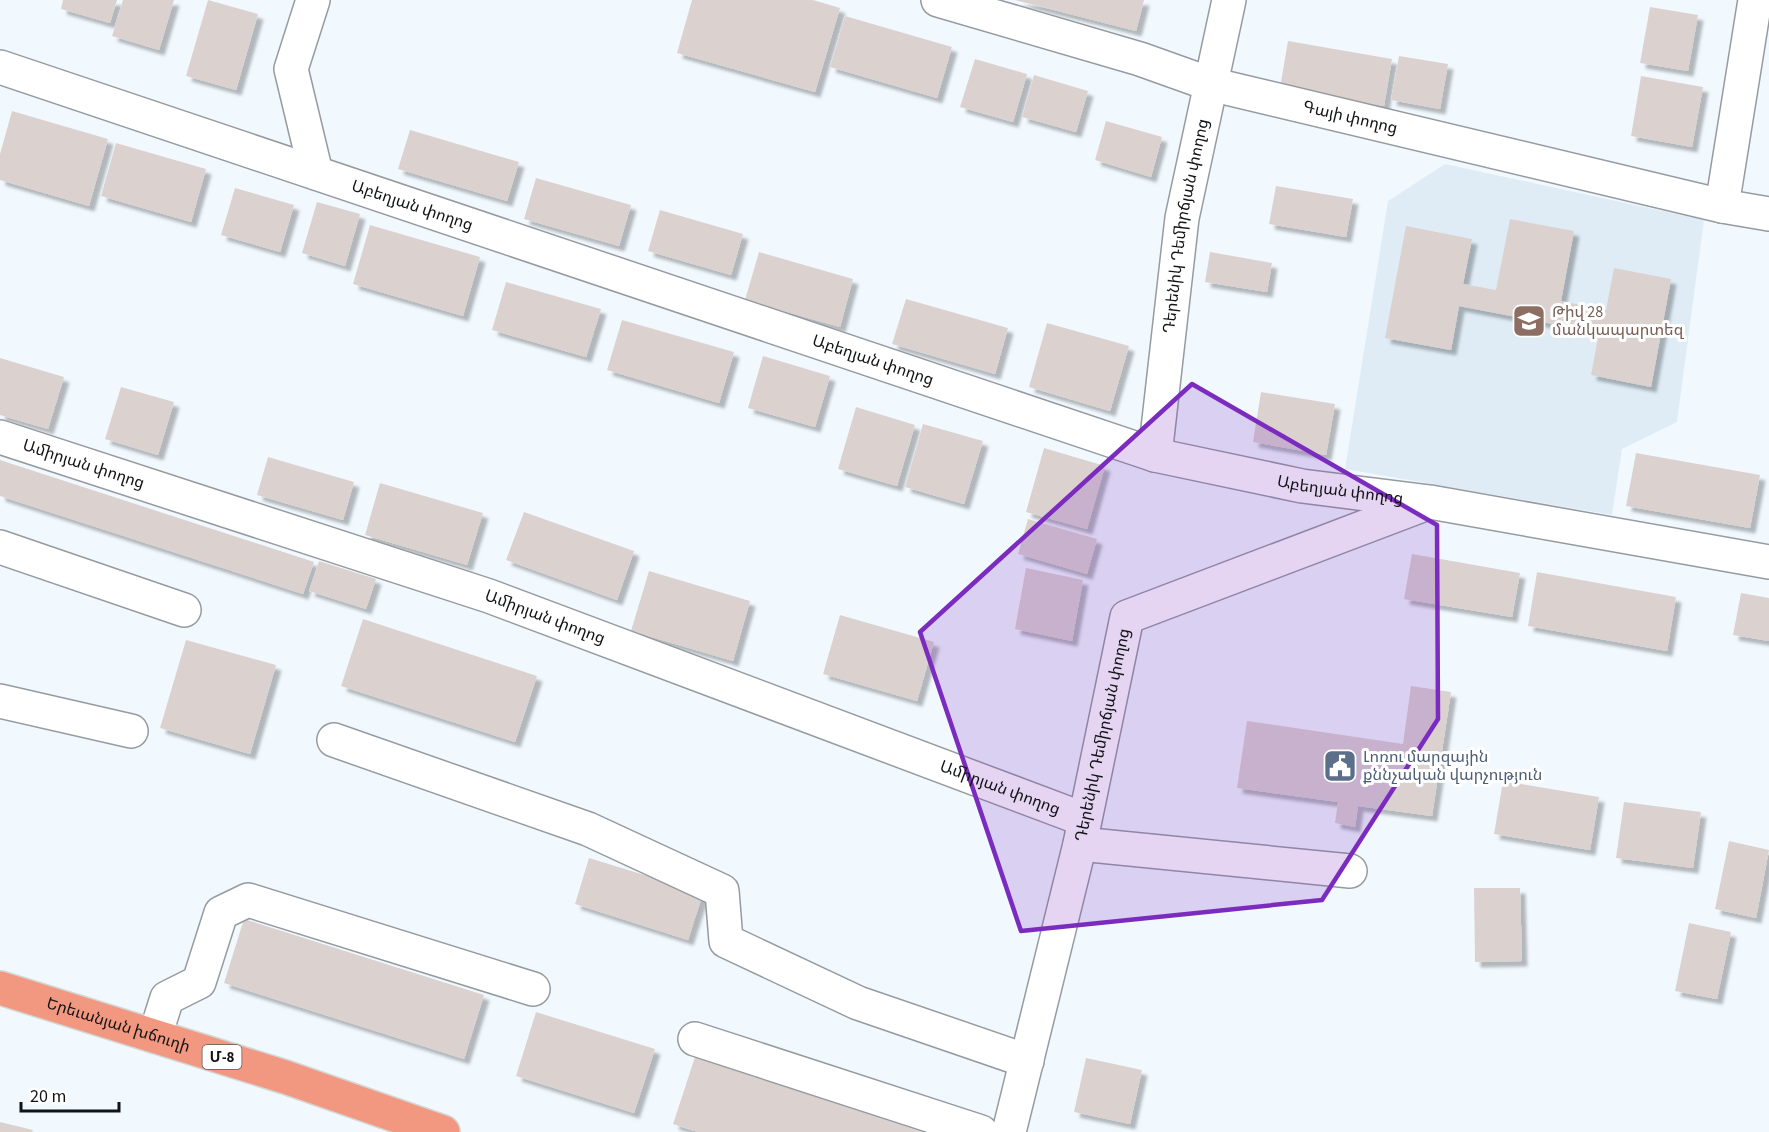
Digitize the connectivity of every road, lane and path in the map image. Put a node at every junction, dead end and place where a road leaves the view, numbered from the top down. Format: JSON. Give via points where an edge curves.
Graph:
{"nodes":[{"id":1,"x":313,"y":0,"type":"edge"},
{"id":2,"x":938,"y":0,"type":"edge"},
{"id":3,"x":1229,"y":0,"type":"edge"},
{"id":4,"x":1755,"y":0,"type":"edge"},
{"id":5,"x":0,"y":67,"type":"edge"},
{"id":6,"x":1210,"y":84,"type":"junction"},
{"id":7,"x":316,"y":173,"type":"junction"},
{"id":8,"x":1722,"y":206,"type":"junction"},
{"id":9,"x":1769,"y":213,"type":"edge"},
{"id":10,"x":0,"y":437,"type":"edge"},
{"id":11,"x":1155,"y":455,"type":"junction"},
{"id":12,"x":1430,"y":502,"type":"junction"},
{"id":13,"x":4,"y":558,"type":"edge"},
{"id":14,"x":1769,"y":562,"type":"edge"},
{"id":15,"x":184,"y":610,"type":"dead end"},
{"id":16,"x":0,"y":701,"type":"edge"},
{"id":17,"x":131,"y":731,"type":"dead end"},
{"id":18,"x":334,"y":740,"type":"dead end"},
{"id":19,"x":1081,"y":831,"type":"junction"},
{"id":20,"x":1350,"y":871,"type":"dead end"},
{"id":21,"x":0,"y":988,"type":"edge"},
{"id":22,"x":533,"y":989,"type":"dead end"},
{"id":23,"x":155,"y":1036,"type":"junction"},
{"id":24,"x":695,"y":1039,"type":"dead end"},
{"id":25,"x":1027,"y":1061,"type":"junction"},
{"id":26,"x":443,"y":1132,"type":"edge"},
{"id":27,"x":981,"y":1132,"type":"edge"},
{"id":28,"x":1009,"y":1132,"type":"edge"}],
"edges":[{"from":1,"to":7,"type":"street","via":[[291,69]]},
{"from":2,"to":6,"type":"street","name":"Գայի փողոց","via":[[1140,59]]},
{"from":3,"to":6,"type":"street","name":"Դերենիկ Դեմիրճյան փողոց"},
{"from":4,"to":8,"type":"street"},
{"from":5,"to":7,"type":"street","name":"Աբեղյան փողոց"},
{"from":6,"to":8,"type":"street","name":"Գայի փողոց"},
{"from":6,"to":11,"type":"street","name":"Դերենիկ Դեմիրճյան փողոց","via":[[1182,218]]},
{"from":7,"to":11,"type":"street","name":"Աբեղյան փողոց"},
{"from":8,"to":9,"type":"street","name":"Գայի փողոց"},
{"from":10,"to":19,"type":"street","name":"Ամիրյան փողոց","via":[[489,596]]},
{"from":11,"to":12,"type":"street","name":"Աբեղյան փողոց","via":[[1302,486]]},
{"from":12,"to":14,"type":"street","name":"Աբեղյան փողոց"},
{"from":12,"to":19,"type":"street","name":"Դերենիկ Դեմիրճյան փողոց","via":[[1127,617]]},
{"from":13,"to":15,"type":"street"},
{"from":16,"to":17,"type":"street"},
{"from":18,"to":25,"type":"street","via":[[530,807],[630,848],[722,891],[726,941],[858,1003]]},
{"from":19,"to":20,"type":"street","name":"Ամիրյան փողոց"},
{"from":19,"to":25,"type":"street","name":"Դերենիկ Դեմիրճյան փողոց"},
{"from":21,"to":23,"type":"highway","name":"Երեւանյան խճուղի","number":"Մ-8"},
{"from":22,"to":23,"type":"street","via":[[248,900],[221,913],[199,982],[167,998]]},
{"from":23,"to":26,"type":"highway","name":"Երեւանյան խճուղի","number":"Մ-8"},
{"from":24,"to":27,"type":"street"},
{"from":25,"to":28,"type":"street","name":"Դերենիկ Դեմիրճյան փողոց"}]}
